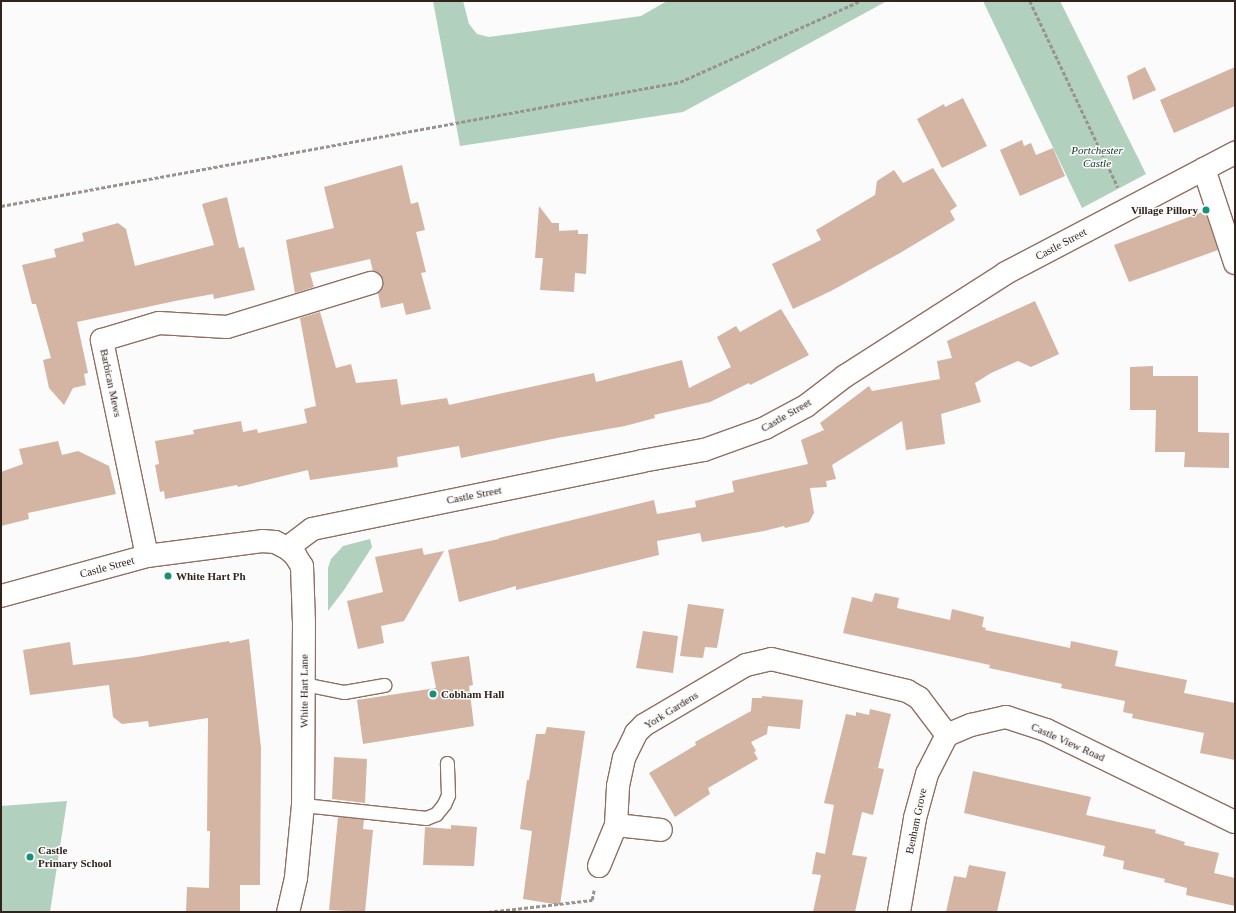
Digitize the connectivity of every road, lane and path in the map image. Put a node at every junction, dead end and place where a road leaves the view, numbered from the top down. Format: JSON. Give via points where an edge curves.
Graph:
{"nodes":[{"id":1,"x":860,"y":1,"type":"edge"},
{"id":2,"x":1030,"y":1,"type":"edge"},
{"id":3,"x":1235,"y":153,"type":"edge"},
{"id":4,"x":1204,"y":169,"type":"junction"},
{"id":5,"x":1,"y":206,"type":"edge"},
{"id":6,"x":1128,"y":209,"type":"junction"},
{"id":7,"x":1235,"y":263,"type":"edge"},
{"id":8,"x":371,"y":283,"type":"dead end"},
{"id":9,"x":215,"y":548,"type":"joint"},
{"id":10,"x":287,"y":548,"type":"junction"},
{"id":11,"x":147,"y":556,"type":"junction"},
{"id":12,"x":1,"y":596,"type":"edge"},
{"id":13,"x":304,"y":684,"type":"junction"},
{"id":14,"x":384,"y":685,"type":"dead end"},
{"id":15,"x":947,"y":735,"type":"junction"},
{"id":16,"x":447,"y":763,"type":"dead end"},
{"id":17,"x":303,"y":805,"type":"junction"},
{"id":18,"x":1235,"y":822,"type":"edge"},
{"id":19,"x":616,"y":825,"type":"junction"},
{"id":20,"x":662,"y":830,"type":"dead end"},
{"id":21,"x":599,"y":866,"type":"joint"},
{"id":22,"x":288,"y":912,"type":"edge"},
{"id":23,"x":488,"y":912,"type":"edge"},
{"id":24,"x":899,"y":912,"type":"edge"}],
"edges":[{"from":1,"to":5,"type":"path","via":[[680,82]]},
{"from":2,"to":6,"type":"path"},
{"from":3,"to":4,"type":"street","name":"Castle Street"},
{"from":4,"to":6,"type":"street","name":"Castle Street"},
{"from":4,"to":7,"type":"street"},
{"from":6,"to":10,"type":"street","name":"Castle Street","via":[[1006,273],[845,376],[806,406],[765,428],[704,450],[312,529]]},
{"from":8,"to":11,"type":"street","name":"Barbican Mews","via":[[227,327],[159,323],[102,340]]},
{"from":9,"to":10,"type":"street","name":"White Hart Lane","via":[[262,541],[275,542]]},
{"from":9,"to":11,"type":"street","name":"Castle Street"},
{"from":10,"to":13,"type":"street","name":"White Hart Lane","via":[[302,566]]},
{"from":11,"to":12,"type":"street","name":"Castle Street"},
{"from":13,"to":14,"type":"lane","via":[[344,692]]},
{"from":13,"to":17,"type":"street","name":"White Hart Lane"},
{"from":15,"to":18,"type":"street","name":"Castle View Road","via":[[971,725],[1006,717],[1046,730]]},
{"from":15,"to":19,"type":"street","name":"York Gardens","via":[[919,698],[907,691],[771,659],[746,665],[644,725],[636,733],[624,758],[618,786]]},
{"from":15,"to":24,"type":"street","name":"Benham Grove","via":[[927,774],[915,818]]},
{"from":16,"to":17,"type":"lane","via":[[448,796],[436,814],[426,818]]},
{"from":17,"to":22,"type":"street","name":"White Hart Lane","via":[[296,878]]},
{"from":19,"to":20,"type":"street"},
{"from":19,"to":21,"type":"street","name":"York Gardens"},
{"from":21,"to":23,"type":"path","via":[[592,900]]}]}
